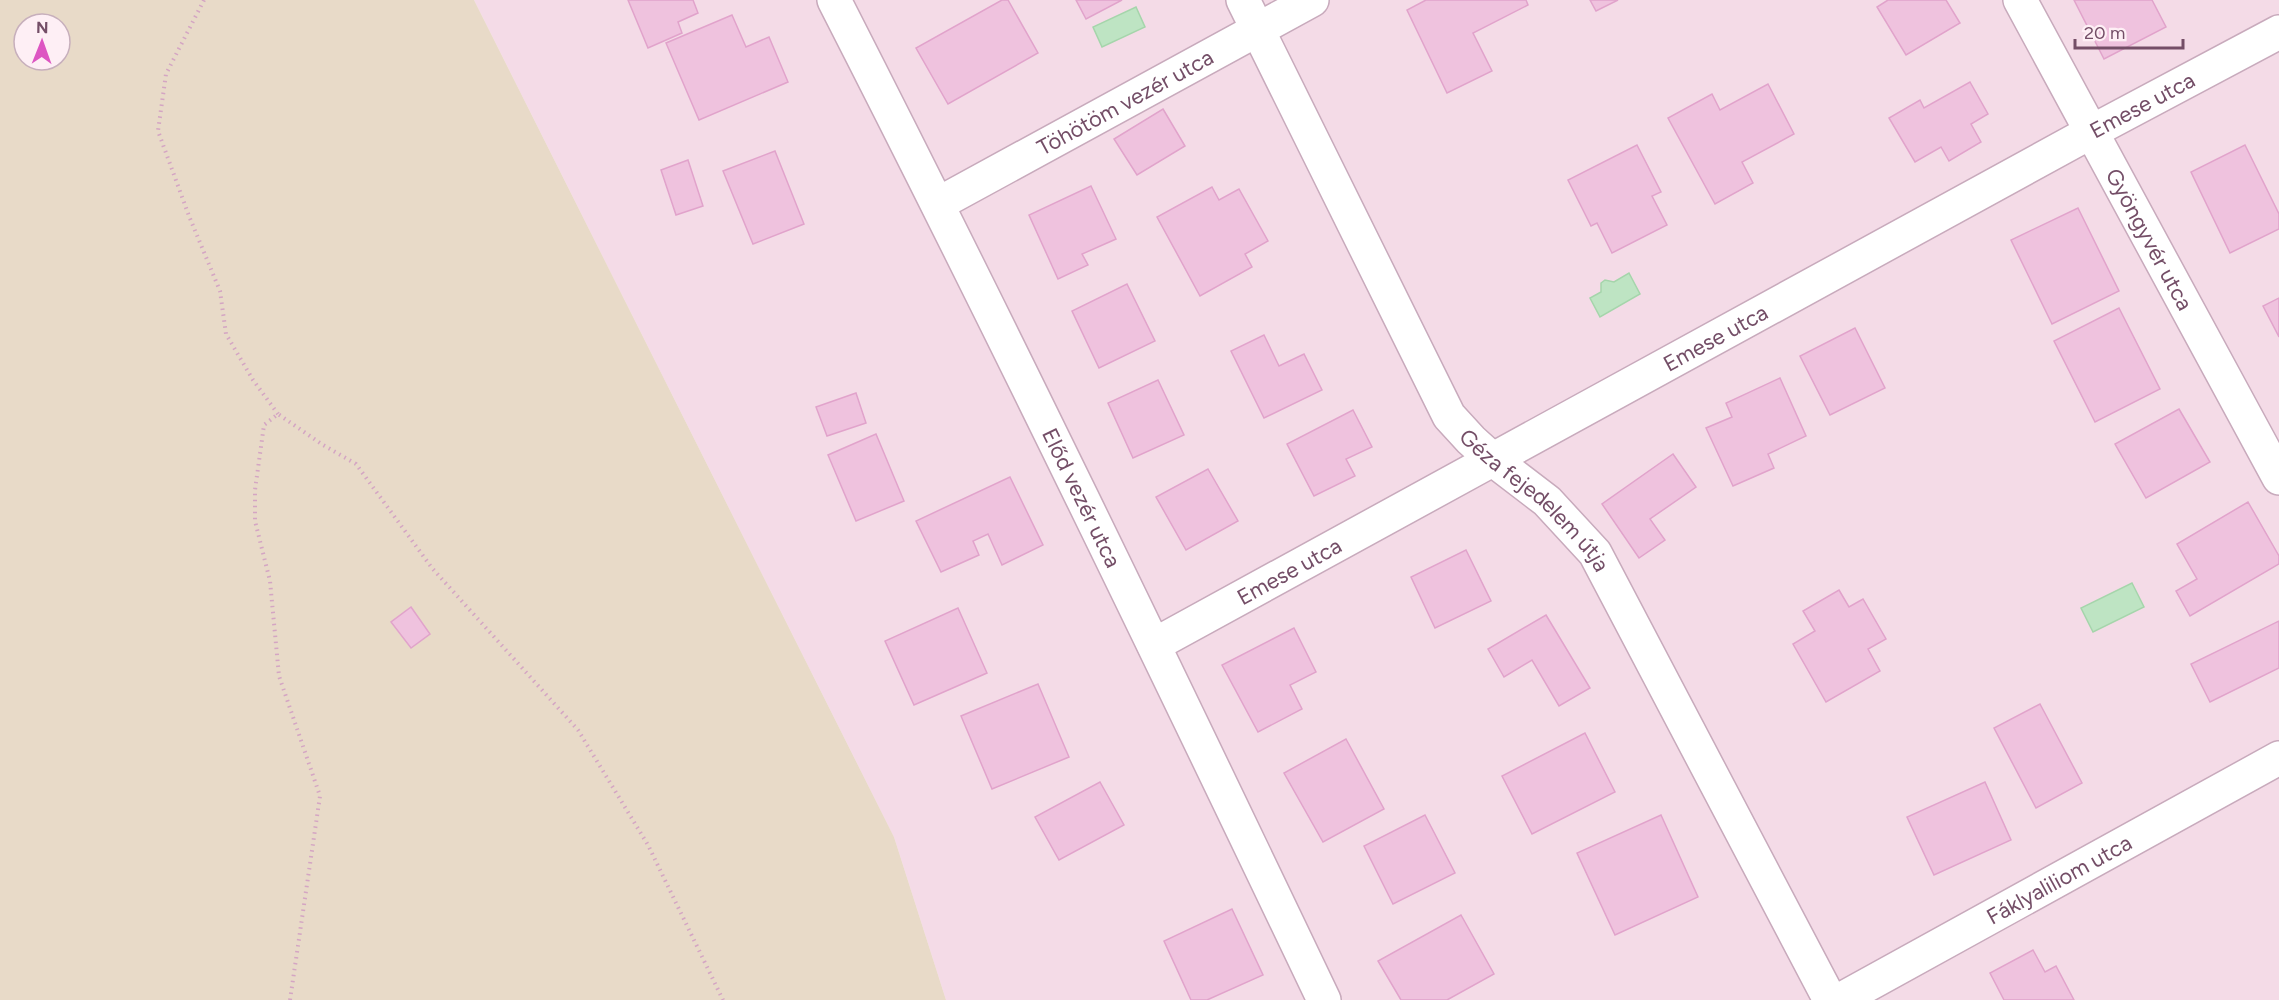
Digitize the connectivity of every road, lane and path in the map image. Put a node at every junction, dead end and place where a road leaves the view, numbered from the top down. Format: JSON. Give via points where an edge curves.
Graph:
{"nodes":[{"id":1,"x":204,"y":0,"type":"edge"},
{"id":2,"x":834,"y":0,"type":"edge"},
{"id":3,"x":1243,"y":0,"type":"edge"},
{"id":4,"x":1312,"y":0,"type":"edge"},
{"id":5,"x":2020,"y":0,"type":"edge"},
{"id":6,"x":1258,"y":29,"type":"junction"},
{"id":7,"x":2279,"y":32,"type":"edge"},
{"id":8,"x":2091,"y":132,"type":"junction"},
{"id":9,"x":938,"y":204,"type":"junction"},
{"id":10,"x":278,"y":414,"type":"junction"},
{"id":11,"x":1492,"y":459,"type":"junction"},
{"id":12,"x":2279,"y":478,"type":"edge"},
{"id":13,"x":1154,"y":645,"type":"junction"},
{"id":14,"x":2279,"y":758,"type":"edge"},
{"id":15,"x":290,"y":1000,"type":"edge"},
{"id":16,"x":723,"y":1000,"type":"edge"},
{"id":17,"x":1324,"y":1000,"type":"edge"},
{"id":18,"x":1830,"y":1000,"type":"edge"},
{"id":19,"x":1840,"y":1000,"type":"edge"}],
"edges":[{"from":1,"to":10,"type":"path","via":[[166,75],[158,130],[220,291],[226,334]]},
{"from":2,"to":9,"type":"street","name":"Előd vezér utca"},
{"from":3,"to":6,"type":"street","name":"Géza fejedelem útja"},
{"from":4,"to":6,"type":"street","name":"Töhötöm vezér utca"},
{"from":5,"to":8,"type":"street","name":"Gyöngyvér utca"},
{"from":6,"to":9,"type":"street","name":"Töhötöm vezér utca"},
{"from":6,"to":11,"type":"street","name":"Géza fejedelem útja","via":[[1449,416]]},
{"from":7,"to":8,"type":"street","name":"Emese utca"},
{"from":8,"to":11,"type":"street","name":"Emese utca"},
{"from":8,"to":12,"type":"street","name":"Gyöngyvér utca"},
{"from":9,"to":13,"type":"street","name":"Előd vezér utca"},
{"from":10,"to":15,"type":"path","via":[[264,425],[255,521],[270,581],[279,676],[320,796]]},
{"from":10,"to":16,"type":"path","via":[[356,464],[432,568],[578,730],[648,845]]},
{"from":11,"to":13,"type":"street","name":"Emese utca"},
{"from":11,"to":18,"type":"street","name":"Géza fejedelem útja","via":[[1547,501],[1595,553]]},
{"from":13,"to":17,"type":"street","name":"Előd vezér utca"},
{"from":14,"to":19,"type":"street","name":"Fáklyaliliom utca"}]}
